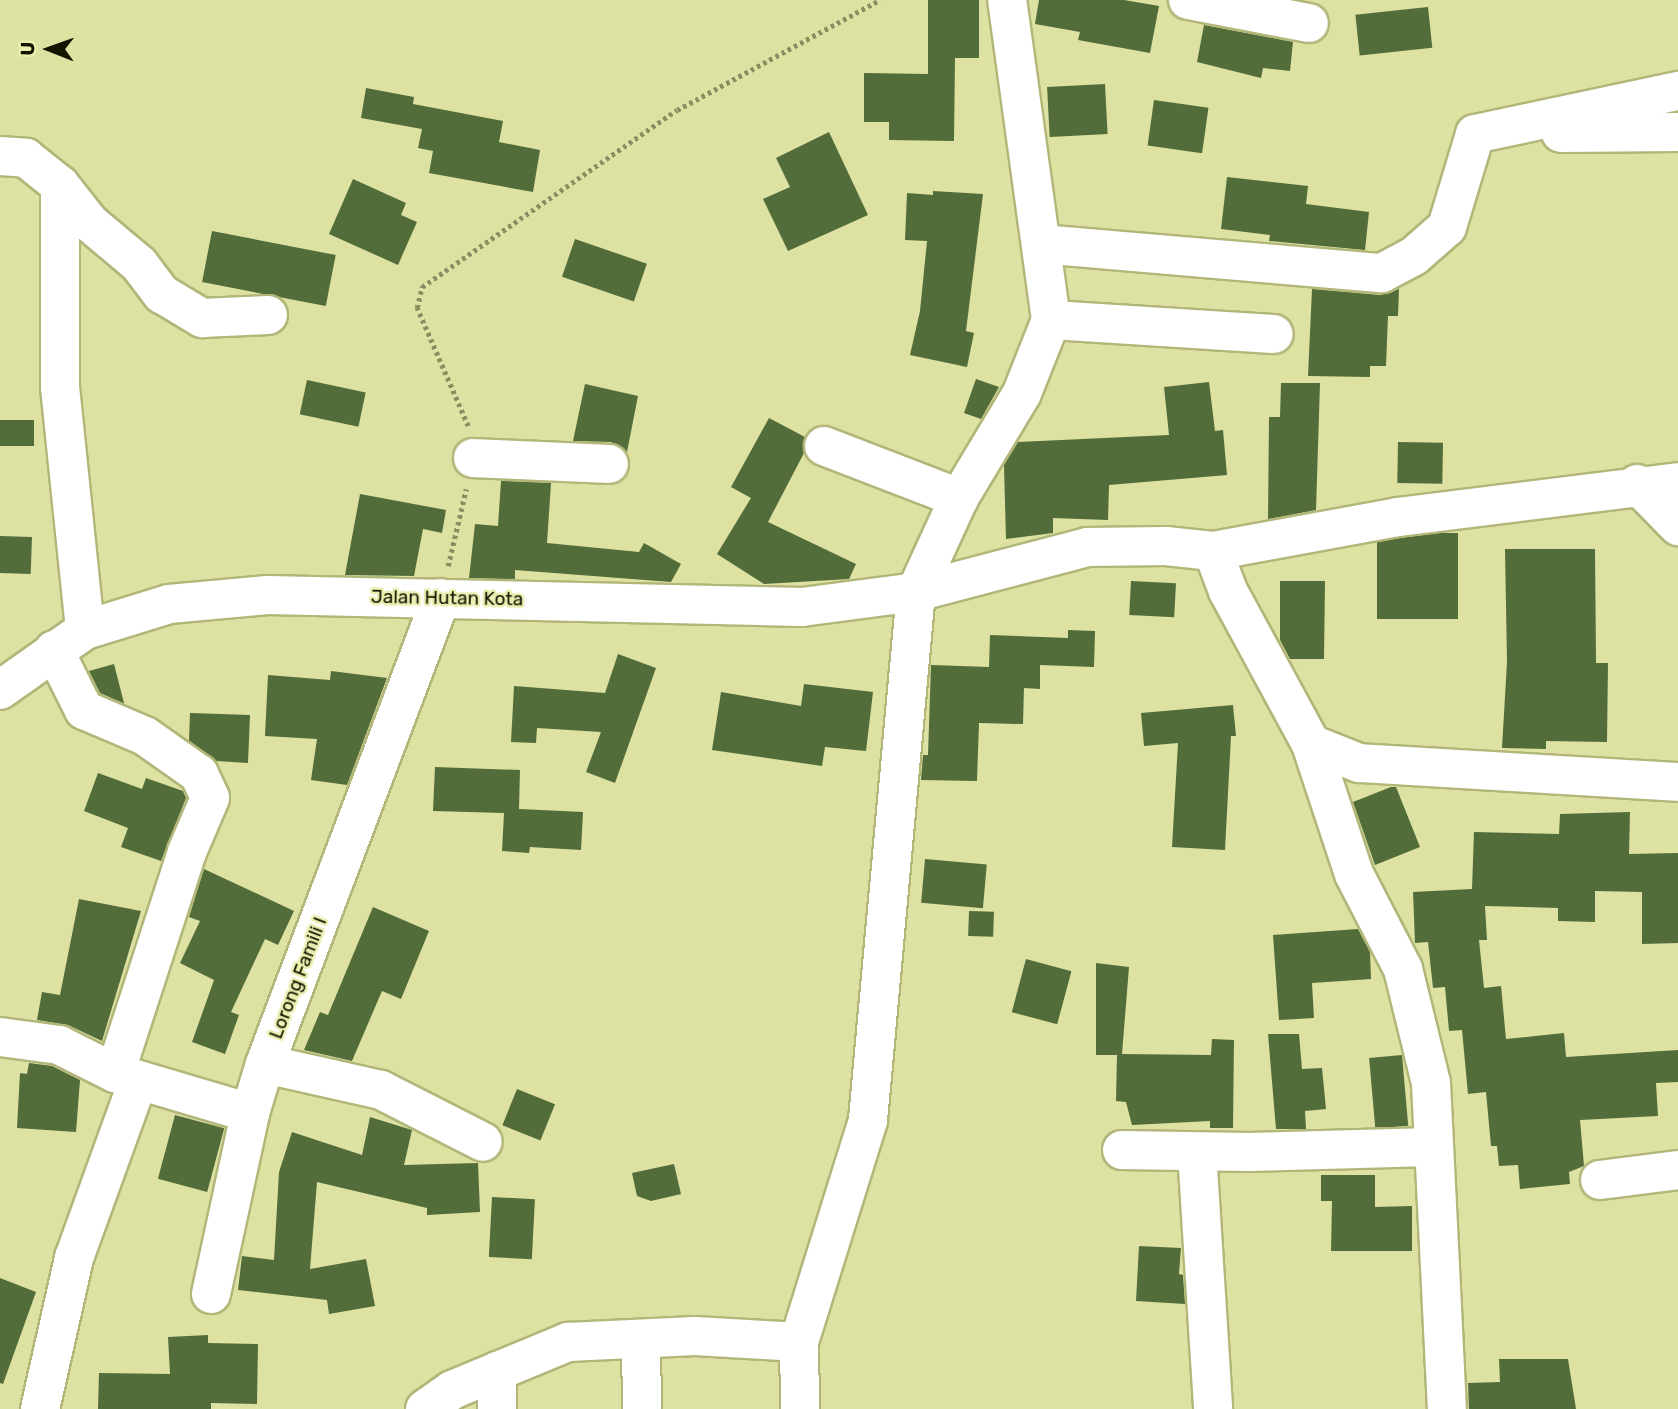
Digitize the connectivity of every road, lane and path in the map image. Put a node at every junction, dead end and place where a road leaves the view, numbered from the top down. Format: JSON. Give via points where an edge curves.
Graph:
{"nodes":[{"id":1,"x":880,"y":0,"type":"edge"},
{"id":2,"x":1007,"y":0,"type":"edge"},
{"id":3,"x":1188,"y":0,"type":"edge"},
{"id":4,"x":1309,"y":23,"type":"dead end"},
{"id":5,"x":1678,"y":91,"type":"edge"},
{"id":6,"x":1678,"y":132,"type":"edge"},
{"id":7,"x":1475,"y":134,"type":"junction"},
{"id":8,"x":0,"y":156,"type":"edge"},
{"id":9,"x":60,"y":185,"type":"junction"},
{"id":10,"x":1041,"y":244,"type":"junction"},
{"id":11,"x":268,"y":315,"type":"dead end"},
{"id":12,"x":1051,"y":320,"type":"junction"},
{"id":13,"x":1274,"y":334,"type":"dead end"},
{"id":14,"x":824,"y":446,"type":"dead end"},
{"id":15,"x":473,"y":458,"type":"junction"},
{"id":16,"x":609,"y":464,"type":"dead end"},
{"id":17,"x":1678,"y":482,"type":"edge"},
{"id":18,"x":1637,"y":484,"type":"junction"},
{"id":19,"x":959,"y":498,"type":"junction"},
{"id":20,"x":1678,"y":526,"type":"edge"},
{"id":21,"x":1213,"y":551,"type":"junction"},
{"id":22,"x":916,"y":592,"type":"junction"},
{"id":23,"x":441,"y":597,"type":"junction"},
{"id":24,"x":85,"y":630,"type":"junction"},
{"id":25,"x":54,"y":650,"type":"junction"},
{"id":26,"x":0,"y":690,"type":"edge"},
{"id":27,"x":1311,"y":744,"type":"junction"},
{"id":28,"x":1678,"y":782,"type":"edge"},
{"id":29,"x":0,"y":1037,"type":"edge"},
{"id":30,"x":265,"y":1064,"type":"junction"},
{"id":31,"x":126,"y":1077,"type":"junction"},
{"id":32,"x":250,"y":1113,"type":"junction"},
{"id":33,"x":482,"y":1142,"type":"dead end"},
{"id":34,"x":1432,"y":1147,"type":"junction"},
{"id":35,"x":1122,"y":1150,"type":"dead end"},
{"id":36,"x":1197,"y":1152,"type":"junction"},
{"id":37,"x":1678,"y":1170,"type":"edge"},
{"id":38,"x":1600,"y":1180,"type":"dead end"},
{"id":39,"x":211,"y":1294,"type":"dead end"},
{"id":40,"x":641,"y":1339,"type":"junction"},
{"id":41,"x":799,"y":1342,"type":"junction"},
{"id":42,"x":497,"y":1371,"type":"junction"},
{"id":43,"x":40,"y":1409,"type":"edge"},
{"id":44,"x":425,"y":1409,"type":"edge"},
{"id":45,"x":497,"y":1409,"type":"edge"},
{"id":46,"x":642,"y":1409,"type":"edge"},
{"id":47,"x":800,"y":1409,"type":"edge"},
{"id":48,"x":1213,"y":1409,"type":"edge"},
{"id":49,"x":1447,"y":1409,"type":"edge"}],
"edges":[{"from":1,"to":15,"type":"path","via":[[677,110],[422,287],[417,309],[468,428]]},
{"from":2,"to":10,"type":"street"},
{"from":3,"to":4,"type":"street"},
{"from":5,"to":7,"type":"street"},
{"from":6,"to":7,"type":"street"},
{"from":7,"to":10,"type":"street","via":[[1447,228],[1414,256],[1382,273]]},
{"from":8,"to":9,"type":"street","via":[[26,158]]},
{"from":9,"to":11,"type":"street","via":[[90,223],[139,264],[162,294],[202,318]]},
{"from":9,"to":24,"type":"street","via":[[60,387]]},
{"from":10,"to":12,"type":"street"},
{"from":12,"to":13,"type":"street"},
{"from":12,"to":19,"type":"street","via":[[1022,393]]},
{"from":14,"to":19,"type":"street"},
{"from":15,"to":16,"type":"street"},
{"from":15,"to":23,"type":"path"},
{"from":17,"to":18,"type":"street","name":"Jalan Hutan Kota"},
{"from":18,"to":20,"type":"street"},
{"from":18,"to":21,"type":"street","name":"Jalan Hutan Kota","via":[[1398,517]]},
{"from":19,"to":22,"type":"street"},
{"from":21,"to":22,"type":"street","name":"Jalan Hutan Kota","via":[[1166,546],[1087,547]]},
{"from":21,"to":27,"type":"street","via":[[1228,591]]},
{"from":22,"to":23,"type":"street","name":"Jalan Hutan Kota","via":[[802,607]]},
{"from":22,"to":41,"type":"street","via":[[868,1120]]},
{"from":23,"to":24,"type":"street","name":"Jalan Hutan Kota","via":[[268,596],[169,604]]},
{"from":23,"to":30,"type":"street","name":"Lorong Famili I"},
{"from":24,"to":25,"type":"street","name":"Jalan Hutan Kota"},
{"from":25,"to":26,"type":"street","name":"Jalan Hutan Kota"},
{"from":25,"to":31,"type":"street","via":[[84,710],[145,736],[199,774],[210,798],[187,852]]},
{"from":27,"to":28,"type":"street","via":[[1359,763]]},
{"from":27,"to":34,"type":"street","via":[[1353,874],[1403,969],[1431,1083]]},
{"from":29,"to":31,"type":"street","via":[[59,1045]]},
{"from":30,"to":32,"type":"street","name":"Lorong Famili I"},
{"from":30,"to":33,"type":"street","via":[[381,1090]]},
{"from":31,"to":32,"type":"street"},
{"from":31,"to":43,"type":"street","via":[[70,1271]]},
{"from":32,"to":39,"type":"street","name":"Lorong Famili I"},
{"from":34,"to":36,"type":"street"},
{"from":34,"to":49,"type":"street"},
{"from":35,"to":36,"type":"street"},
{"from":36,"to":48,"type":"street"},
{"from":37,"to":38,"type":"street"},
{"from":40,"to":41,"type":"street","via":[[695,1336]]},
{"from":40,"to":42,"type":"street","via":[[568,1342]]},
{"from":40,"to":46,"type":"street"},
{"from":41,"to":47,"type":"street"},
{"from":42,"to":44,"type":"street","via":[[452,1390]]},
{"from":42,"to":45,"type":"street"}]}
